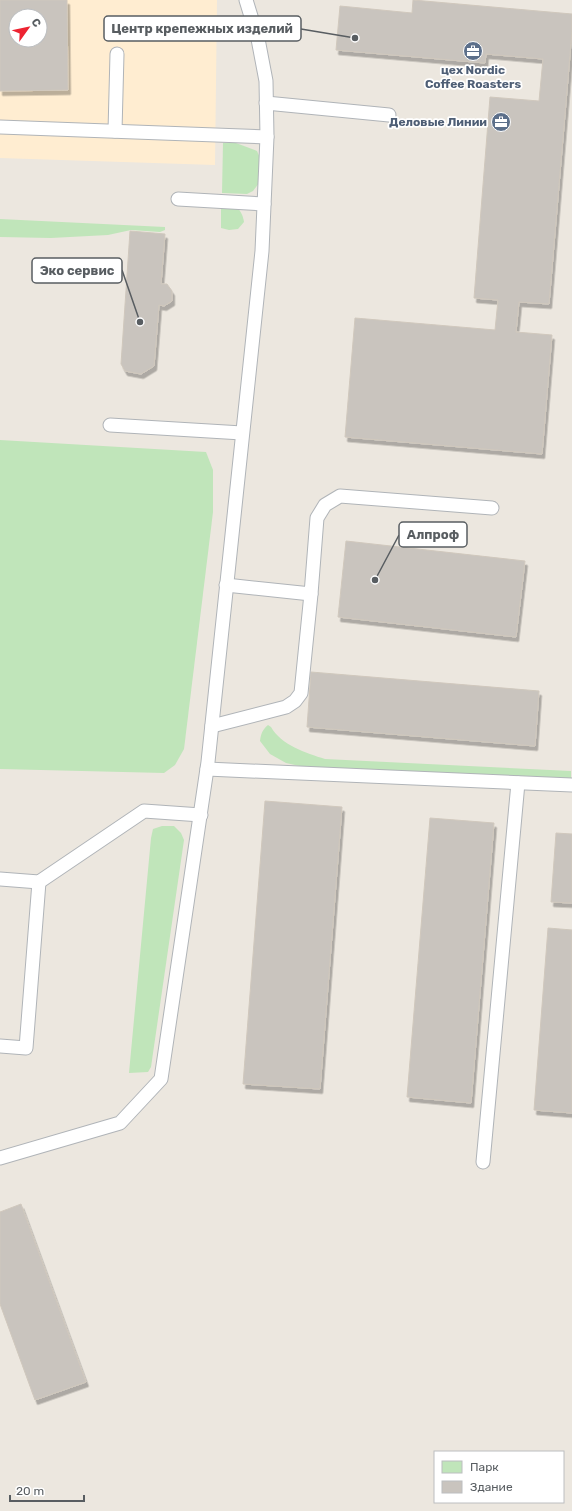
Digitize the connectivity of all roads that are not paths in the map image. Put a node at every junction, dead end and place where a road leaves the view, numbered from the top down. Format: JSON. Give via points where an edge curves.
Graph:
{"nodes":[{"id":1,"x":246,"y":0,"type":"edge"},
{"id":2,"x":117,"y":54,"type":"dead end"},
{"id":3,"x":266,"y":103,"type":"junction"},
{"id":4,"x":389,"y":115,"type":"dead end"},
{"id":5,"x":0,"y":127,"type":"edge"},
{"id":6,"x":115,"y":131,"type":"junction"},
{"id":7,"x":267,"y":137,"type":"junction"},
{"id":8,"x":178,"y":199,"type":"dead end"},
{"id":9,"x":264,"y":204,"type":"junction"},
{"id":10,"x":110,"y":425,"type":"dead end"},
{"id":11,"x":242,"y":433,"type":"junction"},
{"id":12,"x":492,"y":508,"type":"dead end"},
{"id":13,"x":226,"y":584,"type":"junction"},
{"id":14,"x":311,"y":594,"type":"junction"},
{"id":15,"x":212,"y":726,"type":"junction"},
{"id":16,"x":207,"y":769,"type":"junction"},
{"id":17,"x":518,"y":783,"type":"junction"},
{"id":18,"x":572,"y":786,"type":"edge"},
{"id":19,"x":201,"y":816,"type":"junction"},
{"id":20,"x":0,"y":879,"type":"edge"},
{"id":21,"x":39,"y":882,"type":"junction"},
{"id":22,"x":0,"y":1046,"type":"edge"},
{"id":23,"x":0,"y":1158,"type":"edge"},
{"id":24,"x":483,"y":1162,"type":"dead end"}],
"edges":[{"from":1,"to":3,"type":"lane","via":[[258,39],[266,81]]},
{"from":2,"to":6,"type":"lane"},
{"from":3,"to":4,"type":"lane"},
{"from":3,"to":7,"type":"lane"},
{"from":5,"to":6,"type":"lane"},
{"from":6,"to":7,"type":"lane"},
{"from":7,"to":9,"type":"lane"},
{"from":8,"to":9,"type":"lane"},
{"from":9,"to":11,"type":"lane","via":[[262,251]]},
{"from":10,"to":11,"type":"lane"},
{"from":11,"to":13,"type":"lane"},
{"from":12,"to":14,"type":"lane","via":[[340,496],[325,505],[317,518]]},
{"from":13,"to":14,"type":"lane"},
{"from":13,"to":15,"type":"lane"},
{"from":14,"to":15,"type":"lane","via":[[301,693],[295,701],[286,707]]},
{"from":15,"to":16,"type":"lane"},
{"from":16,"to":17,"type":"lane"},
{"from":16,"to":19,"type":"lane"},
{"from":17,"to":18,"type":"lane"},
{"from":17,"to":24,"type":"lane"},
{"from":19,"to":21,"type":"lane","via":[[144,811]]},
{"from":19,"to":23,"type":"lane","via":[[161,1079],[120,1123]]},
{"from":20,"to":21,"type":"lane"},
{"from":21,"to":22,"type":"lane","via":[[26,1048]]}]}
